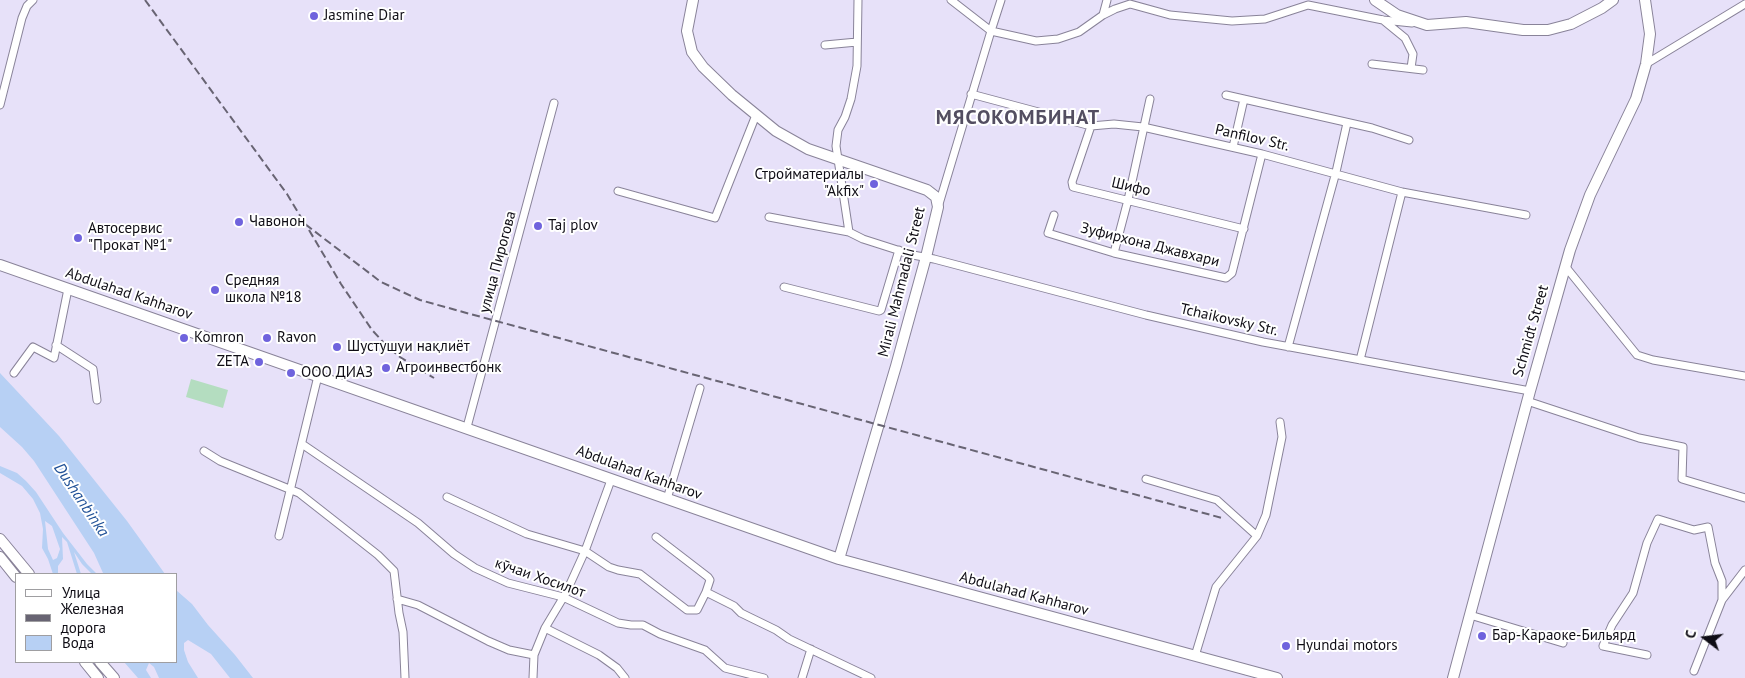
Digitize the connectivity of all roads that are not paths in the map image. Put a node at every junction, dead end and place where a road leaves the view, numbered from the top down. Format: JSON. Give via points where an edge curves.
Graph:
{"nodes":[{"id":1,"x":32,"y":0,"type":"edge"},
{"id":2,"x":693,"y":0,"type":"edge"},
{"id":3,"x":858,"y":0,"type":"edge"},
{"id":4,"x":951,"y":0,"type":"edge"},
{"id":5,"x":1001,"y":0,"type":"edge"},
{"id":6,"x":1107,"y":0,"type":"edge"},
{"id":7,"x":1375,"y":0,"type":"edge"},
{"id":8,"x":1613,"y":0,"type":"edge"},
{"id":9,"x":1645,"y":0,"type":"edge"},
{"id":10,"x":1745,"y":4,"type":"edge"},
{"id":11,"x":1103,"y":15,"type":"junction"},
{"id":12,"x":1383,"y":20,"type":"junction"},
{"id":13,"x":1427,"y":25,"type":"junction"},
{"id":14,"x":991,"y":31,"type":"junction"},
{"id":15,"x":857,"y":42,"type":"junction"},
{"id":16,"x":826,"y":46,"type":"dead end"},
{"id":17,"x":1372,"y":64,"type":"dead end"},
{"id":18,"x":1646,"y":64,"type":"junction"},
{"id":19,"x":1411,"y":68,"type":"junction"},
{"id":20,"x":1423,"y":70,"type":"dead end"},
{"id":21,"x":971,"y":94,"type":"junction"},
{"id":22,"x":1226,"y":94,"type":"dead end"},
{"id":23,"x":1150,"y":99,"type":"dead end"},
{"id":24,"x":1244,"y":99,"type":"junction"},
{"id":25,"x":554,"y":102,"type":"dead end"},
{"id":26,"x":0,"y":105,"type":"edge"},
{"id":27,"x":756,"y":114,"type":"junction"},
{"id":28,"x":1346,"y":123,"type":"junction"},
{"id":29,"x":1091,"y":126,"type":"junction"},
{"id":30,"x":1143,"y":127,"type":"junction"},
{"id":31,"x":1409,"y":140,"type":"dead end"},
{"id":32,"x":1233,"y":147,"type":"junction"},
{"id":33,"x":1262,"y":154,"type":"junction"},
{"id":34,"x":838,"y":159,"type":"junction"},
{"id":35,"x":1336,"y":172,"type":"junction"},
{"id":36,"x":618,"y":192,"type":"dead end"},
{"id":37,"x":1402,"y":192,"type":"junction"},
{"id":38,"x":1128,"y":200,"type":"junction"},
{"id":39,"x":938,"y":207,"type":"junction"},
{"id":40,"x":1054,"y":215,"type":"dead end"},
{"id":41,"x":1526,"y":215,"type":"dead end"},
{"id":42,"x":769,"y":218,"type":"dead end"},
{"id":43,"x":1244,"y":229,"type":"junction"},
{"id":44,"x":849,"y":232,"type":"junction"},
{"id":45,"x":899,"y":250,"type":"junction"},
{"id":46,"x":1114,"y":253,"type":"junction"},
{"id":47,"x":926,"y":258,"type":"junction"},
{"id":48,"x":0,"y":265,"type":"edge"},
{"id":49,"x":1565,"y":266,"type":"junction"},
{"id":50,"x":784,"y":287,"type":"dead end"},
{"id":51,"x":68,"y":289,"type":"junction"},
{"id":52,"x":56,"y":345,"type":"junction"},
{"id":53,"x":1288,"y":347,"type":"junction"},
{"id":54,"x":1360,"y":360,"type":"junction"},
{"id":55,"x":14,"y":373,"type":"dead end"},
{"id":56,"x":318,"y":376,"type":"junction"},
{"id":57,"x":1745,"y":376,"type":"edge"},
{"id":58,"x":700,"y":388,"type":"dead end"},
{"id":59,"x":1528,"y":396,"type":"junction"},
{"id":60,"x":97,"y":400,"type":"dead end"},
{"id":61,"x":1280,"y":422,"type":"dead end"},
{"id":62,"x":467,"y":427,"type":"junction"},
{"id":63,"x":302,"y":444,"type":"junction"},
{"id":64,"x":204,"y":450,"type":"dead end"},
{"id":65,"x":1146,"y":479,"type":"dead end"},
{"id":66,"x":611,"y":480,"type":"junction"},
{"id":67,"x":289,"y":490,"type":"junction"},
{"id":68,"x":447,"y":497,"type":"dead end"},
{"id":69,"x":1745,"y":498,"type":"edge"},
{"id":70,"x":667,"y":499,"type":"junction"},
{"id":71,"x":278,"y":536,"type":"dead end"},
{"id":72,"x":1257,"y":536,"type":"junction"},
{"id":73,"x":656,"y":537,"type":"dead end"},
{"id":74,"x":0,"y":539,"type":"edge"},
{"id":75,"x":585,"y":551,"type":"junction"},
{"id":76,"x":0,"y":557,"type":"edge"},
{"id":77,"x":839,"y":558,"type":"junction"},
{"id":78,"x":1745,"y":570,"type":"edge"},
{"id":79,"x":28,"y":573,"type":"edge"},
{"id":80,"x":15,"y":576,"type":"edge"},
{"id":81,"x":706,"y":592,"type":"junction"},
{"id":82,"x":564,"y":597,"type":"junction"},
{"id":83,"x":397,"y":599,"type":"junction"},
{"id":84,"x":1722,"y":600,"type":"junction"},
{"id":85,"x":1470,"y":615,"type":"junction"},
{"id":86,"x":545,"y":628,"type":"junction"},
{"id":87,"x":1562,"y":643,"type":"dead end"},
{"id":88,"x":811,"y":649,"type":"junction"},
{"id":89,"x":534,"y":655,"type":"junction"},
{"id":90,"x":1647,"y":655,"type":"dead end"},
{"id":91,"x":1195,"y":656,"type":"junction"},
{"id":92,"x":86,"y":663,"type":"edge"},
{"id":93,"x":101,"y":663,"type":"edge"},
{"id":94,"x":1694,"y":671,"type":"dead end"},
{"id":95,"x":98,"y":678,"type":"edge"},
{"id":96,"x":114,"y":678,"type":"edge"},
{"id":97,"x":405,"y":678,"type":"edge"},
{"id":98,"x":533,"y":678,"type":"edge"},
{"id":99,"x":625,"y":678,"type":"edge"},
{"id":100,"x":764,"y":678,"type":"edge"},
{"id":101,"x":802,"y":678,"type":"edge"},
{"id":102,"x":871,"y":678,"type":"edge"},
{"id":103,"x":1278,"y":678,"type":"edge"},
{"id":104,"x":1453,"y":678,"type":"edge"}],
"edges":[{"from":1,"to":26,"type":"street","via":[[22,18]]},
{"from":2,"to":27,"type":"street","name":"Mirali Mahmadali Street","via":[[687,31],[692,52],[702,67]]},
{"from":3,"to":15,"type":"street"},
{"from":4,"to":14,"type":"street"},
{"from":5,"to":14,"type":"street"},
{"from":6,"to":11,"type":"street"},
{"from":7,"to":13,"type":"street","via":[[1397,14]]},
{"from":8,"to":13,"type":"street","via":[[1572,24],[1548,30],[1466,22]]},
{"from":9,"to":18,"type":"street","name":"Schmidt Street","via":[[1650,34]]},
{"from":10,"to":18,"type":"street"},
{"from":11,"to":12,"type":"street","via":[[1130,4],[1170,15],[1265,19],[1308,5]]},
{"from":11,"to":14,"type":"street","via":[[1079,32],[1058,39],[1036,41]]},
{"from":12,"to":13,"type":"street"},
{"from":12,"to":19,"type":"street","via":[[1405,38],[1413,54]]},
{"from":14,"to":21,"type":"street"},
{"from":15,"to":16,"type":"street"},
{"from":15,"to":34,"type":"street","via":[[857,66],[851,99],[838,130]]},
{"from":17,"to":19,"type":"street"},
{"from":18,"to":49,"type":"street","name":"Schmidt Street","via":[[1636,99],[1590,195]]},
{"from":19,"to":20,"type":"street"},
{"from":21,"to":29,"type":"street","name":"Panfilov Str."},
{"from":21,"to":39,"type":"street"},
{"from":22,"to":24,"type":"street"},
{"from":23,"to":30,"type":"street"},
{"from":24,"to":28,"type":"street"},
{"from":24,"to":32,"type":"street"},
{"from":25,"to":62,"type":"street","name":"улица Пирогова"},
{"from":27,"to":34,"type":"street","name":"Mirali Mahmadali Street","via":[[776,131],[808,150]]},
{"from":27,"to":36,"type":"street","via":[[715,218]]},
{"from":28,"to":31,"type":"street"},
{"from":28,"to":35,"type":"street"},
{"from":29,"to":30,"type":"street","name":"Panfilov Str."},
{"from":29,"to":38,"type":"street","name":"Шифо","via":[[1072,185],[1076,189]]},
{"from":30,"to":32,"type":"street","name":"Panfilov Str."},
{"from":30,"to":38,"type":"street"},
{"from":32,"to":33,"type":"street","name":"Panfilov Str."},
{"from":33,"to":35,"type":"street","name":"Panfilov Str."},
{"from":33,"to":43,"type":"street","name":"Зуфирхона Джавхари"},
{"from":34,"to":39,"type":"street","name":"Mirali Mahmadali Street","via":[[927,190],[936,197]]},
{"from":34,"to":44,"type":"street"},
{"from":35,"to":37,"type":"street","name":"Panfilov Str."},
{"from":35,"to":53,"type":"street"},
{"from":37,"to":41,"type":"street","name":"Panfilov Str."},
{"from":37,"to":54,"type":"street"},
{"from":38,"to":43,"type":"street","name":"Шифо"},
{"from":38,"to":46,"type":"street"},
{"from":39,"to":47,"type":"street","name":"Mirali Mahmadali Street"},
{"from":40,"to":46,"type":"street","name":"Зуфирхона Джавхари","via":[[1048,234]]},
{"from":42,"to":44,"type":"street","name":"Tchaikovsky Str."},
{"from":43,"to":46,"type":"street","name":"Зуфирхона Джавхари","via":[[1232,274],[1226,278]]},
{"from":44,"to":45,"type":"street","name":"Tchaikovsky Str."},
{"from":45,"to":47,"type":"street","name":"Tchaikovsky Str."},
{"from":45,"to":50,"type":"street","via":[[879,312]]},
{"from":47,"to":53,"type":"street","name":"Tchaikovsky Str.","via":[[1146,315]]},
{"from":47,"to":77,"type":"street","name":"Mirali Mahmadali Street"},
{"from":48,"to":51,"type":"street","name":"Abdulahad Kahharov"},
{"from":49,"to":57,"type":"street","via":[[1637,355]]},
{"from":49,"to":59,"type":"street","name":"Schmidt Street"},
{"from":51,"to":52,"type":"street"},
{"from":51,"to":56,"type":"street","name":"Abdulahad Kahharov"},
{"from":52,"to":55,"type":"street","via":[[54,358],[33,347]]},
{"from":52,"to":60,"type":"street","via":[[93,369]]},
{"from":53,"to":54,"type":"street","name":"Tchaikovsky Str."},
{"from":54,"to":59,"type":"street","name":"Tchaikovsky Str."},
{"from":56,"to":62,"type":"street","name":"Abdulahad Kahharov"},
{"from":56,"to":63,"type":"street"},
{"from":58,"to":70,"type":"street"},
{"from":59,"to":69,"type":"street","name":"Tchaikovsky Str.","via":[[1639,438],[1683,447],[1682,479]]},
{"from":59,"to":85,"type":"street","name":"Schmidt Street"},
{"from":61,"to":72,"type":"street","via":[[1280,454],[1266,515]]},
{"from":62,"to":66,"type":"street","name":"Abdulahad Kahharov"},
{"from":63,"to":67,"type":"street"},
{"from":63,"to":82,"type":"street","name":"кӯчаи Хосилот","via":[[418,523],[469,565],[508,583]]},
{"from":64,"to":67,"type":"street","via":[[220,461]]},
{"from":65,"to":72,"type":"street","via":[[1216,500]]},
{"from":66,"to":70,"type":"street","name":"Abdulahad Kahharov"},
{"from":66,"to":75,"type":"street"},
{"from":67,"to":71,"type":"street"},
{"from":67,"to":83,"type":"street","via":[[299,493],[394,571]]},
{"from":68,"to":75,"type":"street","via":[[527,534]]},
{"from":70,"to":77,"type":"street","name":"Abdulahad Kahharov"},
{"from":72,"to":91,"type":"street","via":[[1216,587]]},
{"from":73,"to":81,"type":"street","via":[[708,577]]},
{"from":74,"to":79,"type":"street"},
{"from":75,"to":81,"type":"street","via":[[609,567],[640,574],[687,610],[697,610]]},
{"from":75,"to":82,"type":"street"},
{"from":76,"to":80,"type":"street"},
{"from":77,"to":91,"type":"street","name":"Abdulahad Kahharov"},
{"from":78,"to":84,"type":"street"},
{"from":81,"to":88,"type":"street"},
{"from":82,"to":86,"type":"street"},
{"from":82,"to":100,"type":"street","name":"кӯчаи Хосилот","via":[[614,621],[643,625],[696,646],[725,668]]},
{"from":83,"to":89,"type":"street","via":[[418,605],[509,650]]},
{"from":83,"to":97,"type":"street","via":[[405,647]]},
{"from":84,"to":90,"type":"street","via":[[1722,581],[1708,527],[1694,530],[1658,519],[1647,543],[1633,593],[1612,625],[1603,646]]},
{"from":84,"to":94,"type":"street"},
{"from":85,"to":87,"type":"street"},
{"from":85,"to":104,"type":"street","name":"Schmidt Street"},
{"from":86,"to":89,"type":"street"},
{"from":86,"to":99,"type":"street","via":[[599,654]]},
{"from":88,"to":101,"type":"street"},
{"from":88,"to":102,"type":"street"},
{"from":89,"to":98,"type":"street"},
{"from":91,"to":103,"type":"street","name":"Abdulahad Kahharov"},
{"from":92,"to":95,"type":"street"},
{"from":93,"to":96,"type":"street"}]}
